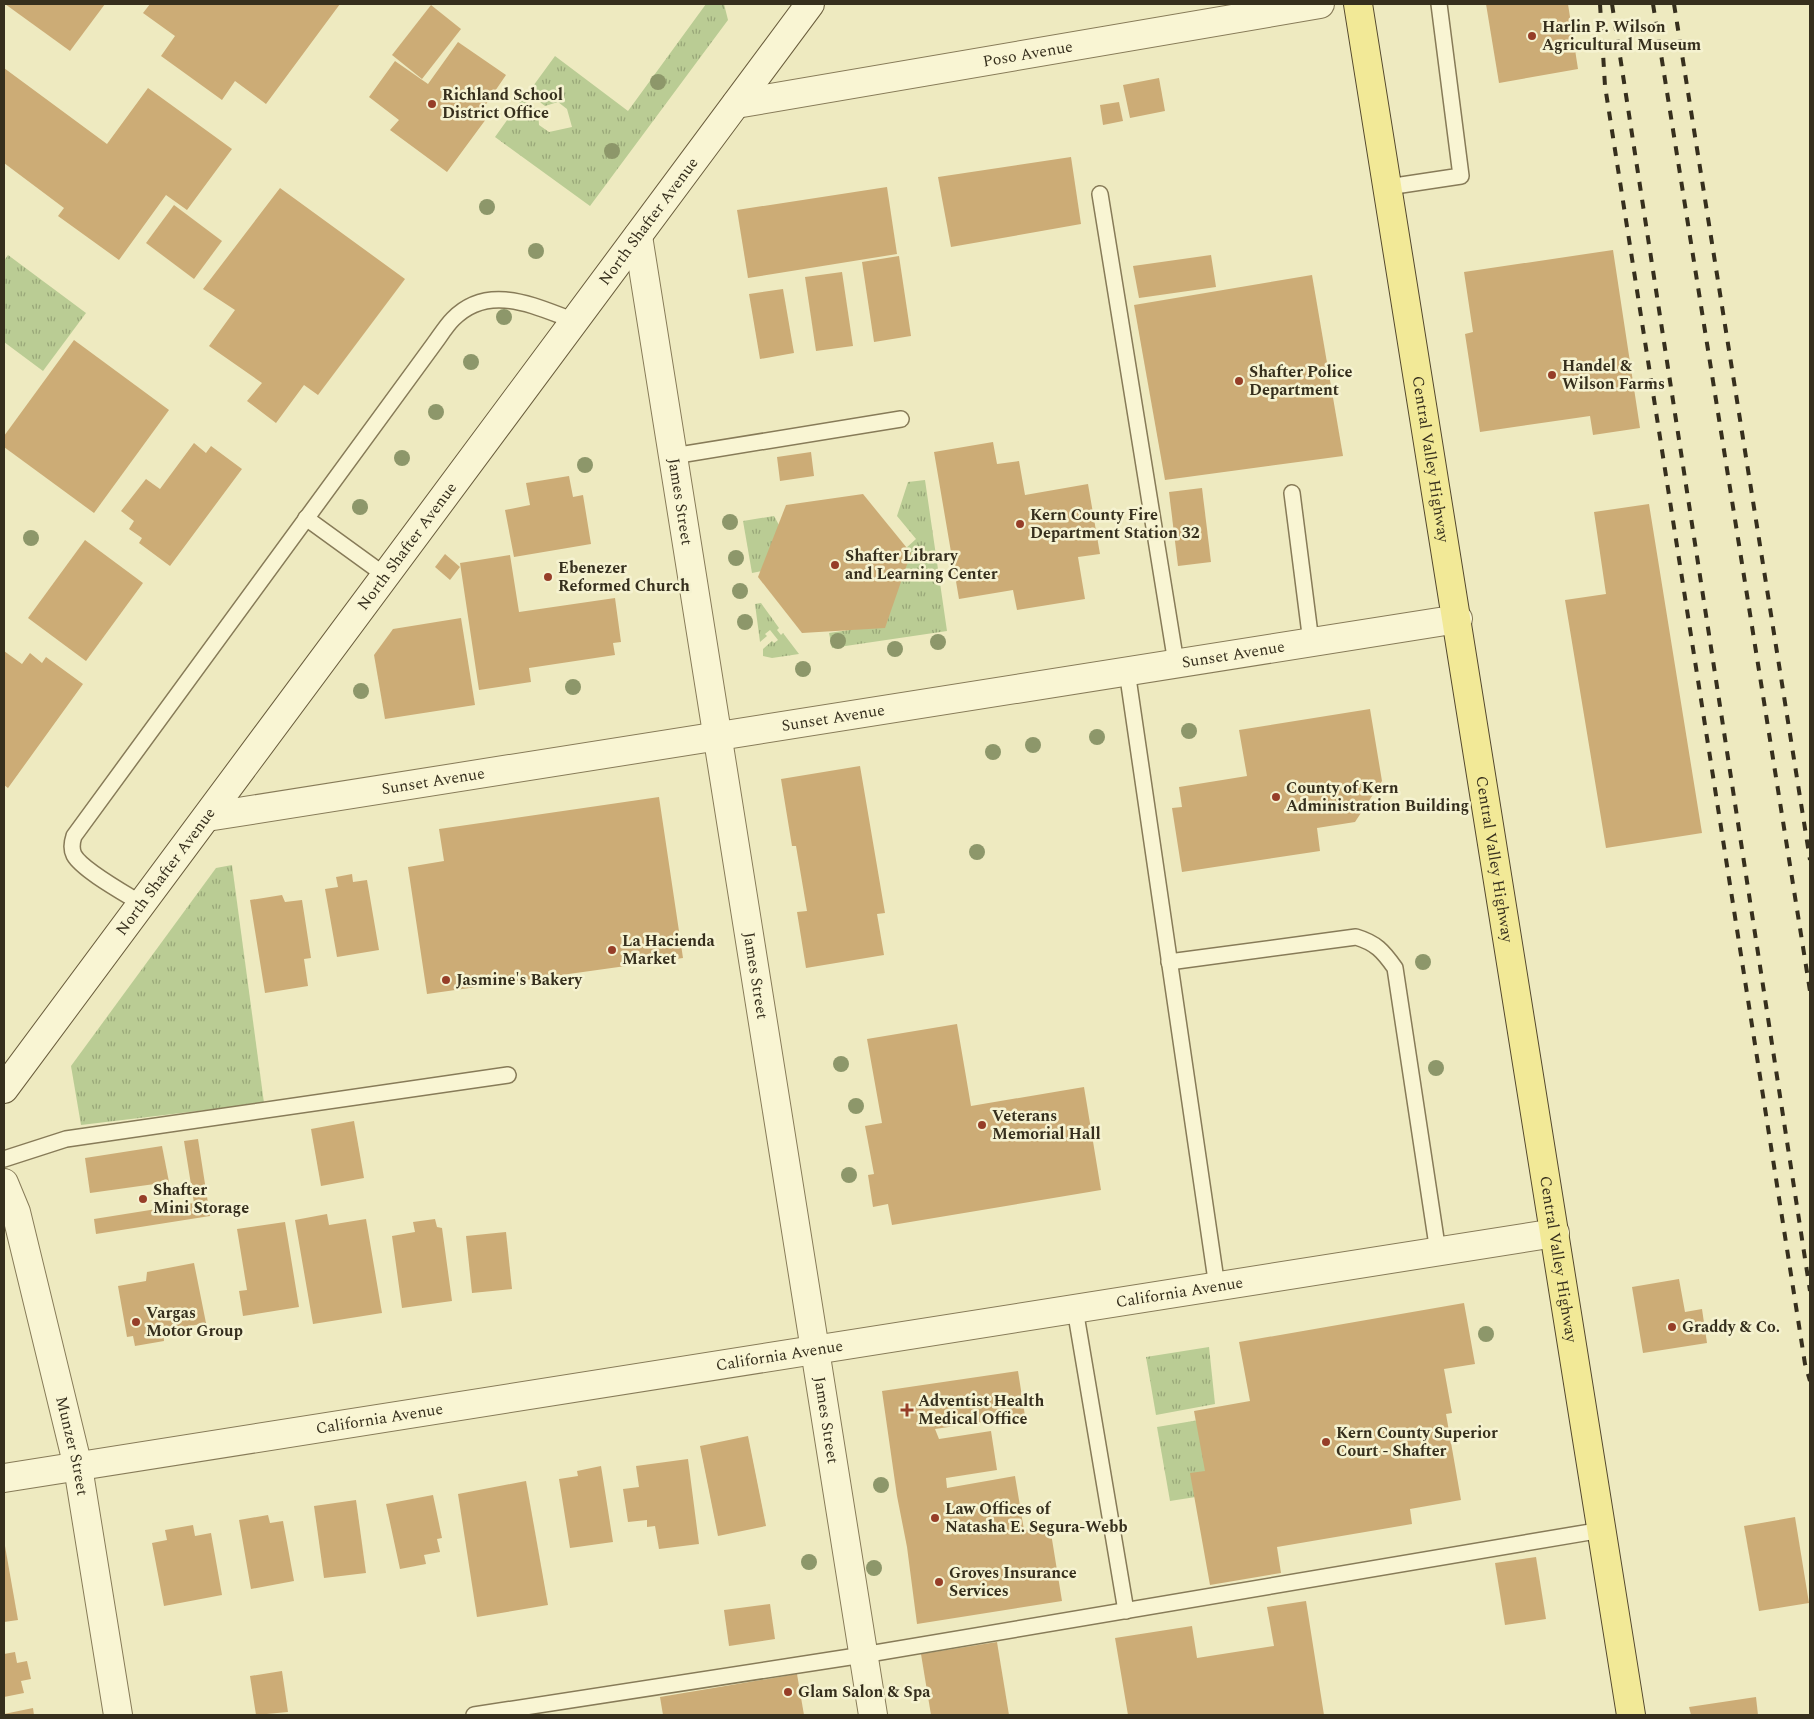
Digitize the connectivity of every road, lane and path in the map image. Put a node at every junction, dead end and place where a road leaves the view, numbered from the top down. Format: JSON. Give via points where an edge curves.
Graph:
{"nodes":[{"id":1,"x":1320,"y":4,"type":"edge"},
{"id":2,"x":1358,"y":4,"type":"edge"},
{"id":3,"x":1439,"y":4,"type":"edge"},
{"id":4,"x":805,"y":6,"type":"edge"},
{"id":5,"x":1235,"y":11,"type":"edge"},
{"id":6,"x":736,"y":104,"type":"junction"},
{"id":7,"x":1388,"y":187,"type":"junction"},
{"id":8,"x":1100,"y":194,"type":"dead end"},
{"id":9,"x":638,"y":236,"type":"junction"},
{"id":10,"x":575,"y":321,"type":"junction"},
{"id":11,"x":902,"y":419,"type":"dead end"},
{"id":12,"x":673,"y":456,"type":"junction"},
{"id":13,"x":1292,"y":493,"type":"dead end"},
{"id":14,"x":306,"y":518,"type":"junction"},
{"id":15,"x":386,"y":576,"type":"junction"},
{"id":16,"x":1458,"y":619,"type":"junction"},
{"id":17,"x":1311,"y":642,"type":"junction"},
{"id":18,"x":1176,"y":664,"type":"junction"},
{"id":19,"x":1127,"y":671,"type":"junction"},
{"id":20,"x":718,"y":736,"type":"junction"},
{"id":21,"x":207,"y":817,"type":"junction"},
{"id":22,"x":142,"y":904,"type":"junction"},
{"id":23,"x":1169,"y":962,"type":"junction"},
{"id":24,"x":508,"y":1075,"type":"dead end"},
{"id":25,"x":4,"y":1089,"type":"edge"},
{"id":26,"x":4,"y":1159,"type":"edge"},
{"id":27,"x":4,"y":1183,"type":"edge"},
{"id":28,"x":1555,"y":1233,"type":"junction"},
{"id":29,"x":1438,"y":1252,"type":"junction"},
{"id":30,"x":1217,"y":1287,"type":"junction"},
{"id":31,"x":1075,"y":1309,"type":"junction"},
{"id":32,"x":815,"y":1350,"type":"junction"},
{"id":33,"x":78,"y":1467,"type":"junction"},
{"id":34,"x":4,"y":1478,"type":"edge"},
{"id":35,"x":1602,"y":1530,"type":"junction"},
{"id":36,"x":1126,"y":1611,"type":"junction"},
{"id":37,"x":863,"y":1655,"type":"junction"},
{"id":38,"x":118,"y":1715,"type":"edge"},
{"id":39,"x":474,"y":1715,"type":"edge"},
{"id":40,"x":873,"y":1715,"type":"edge"},
{"id":41,"x":1632,"y":1715,"type":"edge"}],
"edges":[{"from":1,"to":5,"type":"street","name":"Poso Avenue"},
{"from":2,"to":7,"type":"main road","name":"Central Valley Highway"},
{"from":3,"to":7,"type":"lane","via":[[1461,176]]},
{"from":4,"to":6,"type":"street","name":"North Shafter Avenue"},
{"from":5,"to":6,"type":"street","name":"Poso Avenue"},
{"from":6,"to":9,"type":"street","name":"North Shafter Avenue"},
{"from":7,"to":16,"type":"main road","name":"Central Valley Highway"},
{"from":8,"to":18,"type":"lane"},
{"from":9,"to":10,"type":"street","name":"North Shafter Avenue"},
{"from":9,"to":12,"type":"street","name":"James Street"},
{"from":10,"to":14,"type":"lane","via":[[532,305],[497,299],[480,302],[454,318]]},
{"from":10,"to":15,"type":"street","name":"North Shafter Avenue"},
{"from":11,"to":12,"type":"lane"},
{"from":12,"to":20,"type":"street","name":"James Street"},
{"from":13,"to":17,"type":"lane"},
{"from":14,"to":15,"type":"lane"},
{"from":14,"to":22,"type":"lane","via":[[74,836],[74,855],[79,861]]},
{"from":15,"to":21,"type":"street","name":"North Shafter Avenue"},
{"from":16,"to":17,"type":"street","name":"Sunset Avenue"},
{"from":16,"to":28,"type":"main road","name":"Central Valley Highway"},
{"from":17,"to":18,"type":"street","name":"Sunset Avenue"},
{"from":18,"to":19,"type":"street","name":"Sunset Avenue"},
{"from":19,"to":20,"type":"street","name":"Sunset Avenue"},
{"from":19,"to":23,"type":"lane"},
{"from":20,"to":21,"type":"street","name":"Sunset Avenue"},
{"from":20,"to":32,"type":"street","name":"James Street"},
{"from":21,"to":22,"type":"street","name":"North Shafter Avenue"},
{"from":22,"to":25,"type":"street","name":"North Shafter Avenue"},
{"from":23,"to":29,"type":"lane","via":[[1356,937],[1379,948],[1395,968]]},
{"from":23,"to":30,"type":"lane"},
{"from":24,"to":26,"type":"lane","via":[[66,1139]]},
{"from":27,"to":33,"type":"street","name":"Munzer Street","via":[[16,1212]]},
{"from":28,"to":29,"type":"street","name":"California Avenue"},
{"from":28,"to":35,"type":"main road","name":"Central Valley Highway"},
{"from":29,"to":30,"type":"street","name":"California Avenue"},
{"from":30,"to":31,"type":"street","name":"California Avenue"},
{"from":31,"to":32,"type":"street","name":"California Avenue"},
{"from":31,"to":36,"type":"lane"},
{"from":32,"to":33,"type":"street","name":"California Avenue"},
{"from":32,"to":37,"type":"street","name":"James Street"},
{"from":33,"to":34,"type":"street","name":"California Avenue"},
{"from":33,"to":38,"type":"street","name":"Munzer Street"},
{"from":35,"to":36,"type":"lane"},
{"from":35,"to":41,"type":"main road","name":"Central Valley Highway"},
{"from":36,"to":37,"type":"lane"},
{"from":37,"to":39,"type":"lane"},
{"from":37,"to":40,"type":"street","name":"James Street"}]}
